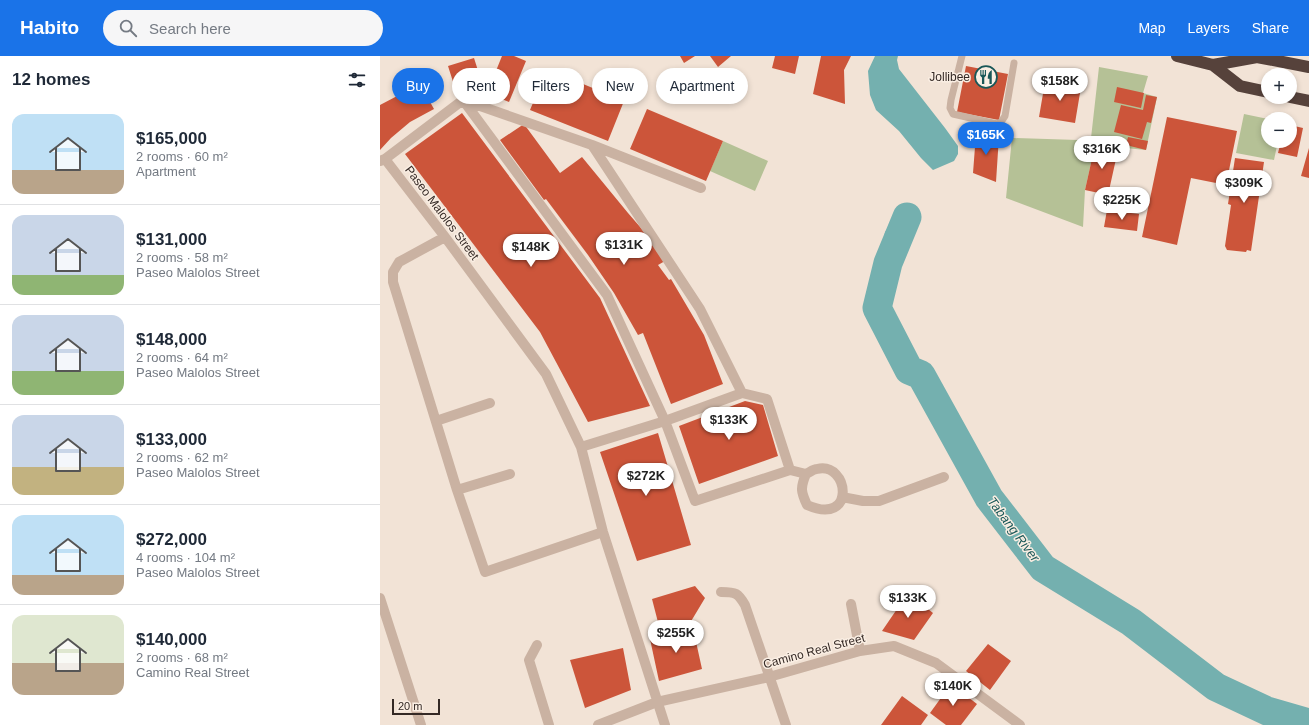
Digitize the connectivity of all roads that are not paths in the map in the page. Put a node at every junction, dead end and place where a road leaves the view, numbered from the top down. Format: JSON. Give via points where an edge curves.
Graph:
{"nodes":[{"id":1,"x":962,"y":56,"type":"edge"},
{"id":2,"x":1178,"y":56,"type":"edge"},
{"id":3,"x":1014,"y":63,"type":"dead end"},
{"id":4,"x":1213,"y":65,"type":"junction"},
{"id":5,"x":1309,"y":67,"type":"edge"},
{"id":6,"x":1261,"y":90,"type":"edge"},
{"id":7,"x":1297,"y":98,"type":"edge"},
{"id":8,"x":1309,"y":101,"type":"edge"},
{"id":9,"x":459,"y":104,"type":"edge"},
{"id":10,"x":467,"y":104,"type":"edge"},
{"id":11,"x":475,"y":104,"type":"edge"},
{"id":12,"x":592,"y":145,"type":"junction"},
{"id":13,"x":382,"y":160,"type":"edge"},
{"id":14,"x":701,"y":188,"type":"dead end"},
{"id":15,"x":445,"y":238,"type":"junction"},
{"id":16,"x":742,"y":392,"type":"junction"},
{"id":17,"x":490,"y":403,"type":"dead end"},
{"id":18,"x":436,"y":421,"type":"junction"},
{"id":19,"x":665,"y":421,"type":"junction"},
{"id":20,"x":581,"y":447,"type":"junction"},
{"id":21,"x":790,"y":470,"type":"junction"},
{"id":22,"x":510,"y":474,"type":"dead end"},
{"id":23,"x":806,"y":474,"type":"junction"},
{"id":24,"x":944,"y":477,"type":"dead end"},
{"id":25,"x":457,"y":490,"type":"junction"},
{"id":26,"x":842,"y":497,"type":"junction"},
{"id":27,"x":603,"y":532,"type":"junction"},
{"id":28,"x":722,"y":592,"type":"dead end"},
{"id":29,"x":380,"y":598,"type":"edge"},
{"id":30,"x":851,"y":604,"type":"dead end"},
{"id":31,"x":537,"y":645,"type":"dead end"},
{"id":32,"x":860,"y":651,"type":"junction"},
{"id":33,"x":769,"y":677,"type":"junction"},
{"id":34,"x":657,"y":702,"type":"junction"},
{"id":35,"x":421,"y":725,"type":"edge"},
{"id":36,"x":549,"y":725,"type":"edge"},
{"id":37,"x":598,"y":725,"type":"edge"},
{"id":38,"x":665,"y":725,"type":"edge"},
{"id":39,"x":786,"y":725,"type":"edge"},
{"id":40,"x":1020,"y":725,"type":"edge"}],
"edges":[{"from":1,"to":3,"type":"lane","via":[[950,108],[954,114],[997,124],[1005,116]]},
{"from":2,"to":4,"type":"highway"},
{"from":4,"to":5,"type":"highway","via":[[1257,57]]},
{"from":4,"to":6,"type":"highway","via":[[1240,86]]},
{"from":7,"to":8,"type":"highway"},
{"from":9,"to":13,"type":"street"},
{"from":10,"to":19,"type":"street","via":[[607,295]]},
{"from":11,"to":12,"type":"street"},
{"from":12,"to":14,"type":"street"},
{"from":12,"to":16,"type":"street","via":[[700,309]]},
{"from":13,"to":15,"type":"street","name":"Paseo Malolos Street"},
{"from":15,"to":18,"type":"street","via":[[399,262],[393,272],[393,282]]},
{"from":15,"to":20,"type":"street","name":"Paseo Malolos Street","via":[[546,374]]},
{"from":16,"to":19,"type":"street"},
{"from":16,"to":21,"type":"street","via":[[767,399]]},
{"from":17,"to":18,"type":"street"},
{"from":18,"to":25,"type":"street"},
{"from":19,"to":20,"type":"street"},
{"from":19,"to":21,"type":"street","via":[[695,501]]},
{"from":20,"to":27,"type":"street","name":"Paseo Malolos Street"},
{"from":21,"to":23,"type":"street"},
{"from":22,"to":25,"type":"street"},
{"from":23,"to":26,"type":"street","via":[[816,469],[828,469],[838,476],[842,485]]},
{"from":23,"to":26,"type":"street","via":[[801,493],[807,505],[818,510],[828,510],[838,505]]},
{"from":24,"to":26,"type":"street","via":[[879,501]]},
{"from":25,"to":27,"type":"street","via":[[485,572]]},
{"from":27,"to":34,"type":"street","name":"Paseo Malolos Street"},
{"from":28,"to":33,"type":"street","via":[[733,592],[740,596],[745,605]]},
{"from":29,"to":35,"type":"street"},
{"from":30,"to":32,"type":"street"},
{"from":31,"to":36,"type":"street","via":[[529,660]]},
{"from":32,"to":33,"type":"street","name":"Camino Real Street"},
{"from":32,"to":40,"type":"street","name":"Camino Real Street","via":[[894,646],[936,663]]},
{"from":33,"to":34,"type":"street","name":"Camino Real Street"},
{"from":33,"to":39,"type":"street"},
{"from":34,"to":37,"type":"street","name":"Camino Real Street"},
{"from":34,"to":38,"type":"street","name":"Paseo Malolos Street"}]}
